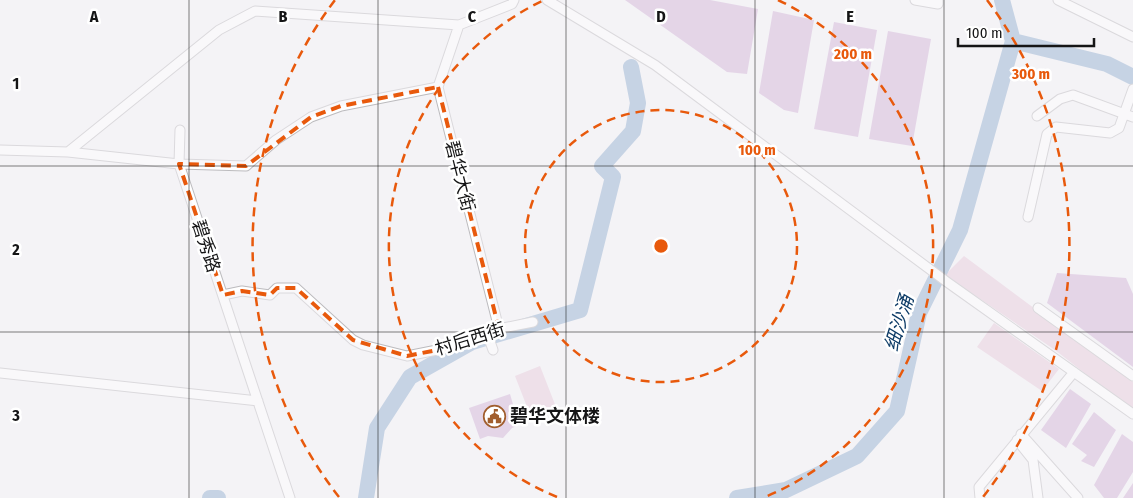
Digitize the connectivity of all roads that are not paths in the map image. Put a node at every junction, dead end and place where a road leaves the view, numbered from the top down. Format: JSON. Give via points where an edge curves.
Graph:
{"nodes":[{"id":1,"x":514,"y":0,"type":"edge"},
{"id":2,"x":547,"y":0,"type":"edge"},
{"id":3,"x":915,"y":0,"type":"edge"},
{"id":4,"x":938,"y":0,"type":"edge"},
{"id":5,"x":1058,"y":0,"type":"edge"},
{"id":6,"x":459,"y":25,"type":"junction"},
{"id":7,"x":1133,"y":37,"type":"edge"},
{"id":8,"x":438,"y":87,"type":"junction"},
{"id":9,"x":1133,"y":89,"type":"edge"},
{"id":10,"x":1129,"y":115,"type":"edge"},
{"id":11,"x":1037,"y":116,"type":"dead end"},
{"id":12,"x":180,"y":130,"type":"dead end"},
{"id":13,"x":0,"y":150,"type":"edge"},
{"id":14,"x":68,"y":152,"type":"junction"},
{"id":15,"x":179,"y":164,"type":"junction"},
{"id":16,"x":1028,"y":217,"type":"dead end"},
{"id":17,"x":223,"y":296,"type":"junction"},
{"id":18,"x":1038,"y":308,"type":"dead end"},
{"id":19,"x":533,"y":322,"type":"dead end"},
{"id":20,"x":500,"y":329,"type":"junction"},
{"id":21,"x":487,"y":333,"type":"junction"},
{"id":22,"x":493,"y":350,"type":"dead end"},
{"id":23,"x":1074,"y":372,"type":"junction"},
{"id":24,"x":0,"y":373,"type":"edge"},
{"id":25,"x":1133,"y":376,"type":"edge"},
{"id":26,"x":258,"y":401,"type":"junction"},
{"id":27,"x":1133,"y":414,"type":"edge"},
{"id":28,"x":1019,"y":437,"type":"junction"},
{"id":29,"x":290,"y":498,"type":"edge"},
{"id":30,"x":980,"y":498,"type":"edge"},
{"id":31,"x":1038,"y":498,"type":"edge"},
{"id":32,"x":1078,"y":498,"type":"edge"}],
"edges":[{"from":1,"to":6,"type":"street","via":[[512,4]]},
{"from":2,"to":23,"type":"street","via":[[655,65]]},
{"from":3,"to":4,"type":"street","via":[[938,4]]},
{"from":5,"to":7,"type":"street"},
{"from":6,"to":8,"type":"street"},
{"from":6,"to":14,"type":"street","via":[[255,12],[219,30]]},
{"from":8,"to":15,"type":"street","via":[[341,106],[311,117],[276,140],[246,166]]},
{"from":8,"to":20,"type":"street","name":"碧华大街"},
{"from":9,"to":10,"type":"street","via":[[1127,103]]},
{"from":10,"to":11,"type":"street","via":[[1073,95],[1060,98]]},
{"from":10,"to":16,"type":"street","via":[[1119,128],[1110,133],[1056,127],[1046,134]]},
{"from":12,"to":15,"type":"street"},
{"from":13,"to":14,"type":"street"},
{"from":14,"to":15,"type":"street"},
{"from":15,"to":17,"type":"street","name":"碧秀路"},
{"from":17,"to":21,"type":"street","name":"村后西街","via":[[242,291],[270,295],[277,288],[296,288],[353,340],[363,346],[407,356],[457,346]]},
{"from":17,"to":26,"type":"street","name":"碧秀路"},
{"from":18,"to":25,"type":"street"},
{"from":19,"to":20,"type":"street","name":"村后西街"},
{"from":20,"to":21,"type":"street","name":"村后西街"},
{"from":21,"to":22,"type":"street"},
{"from":23,"to":27,"type":"street"},
{"from":23,"to":28,"type":"street"},
{"from":24,"to":26,"type":"street"},
{"from":26,"to":29,"type":"street","name":"碧秀路"},
{"from":28,"to":30,"type":"street","via":[[979,487]]},
{"from":28,"to":31,"type":"street","via":[[1033,460]]},
{"from":28,"to":32,"type":"street"}]}
